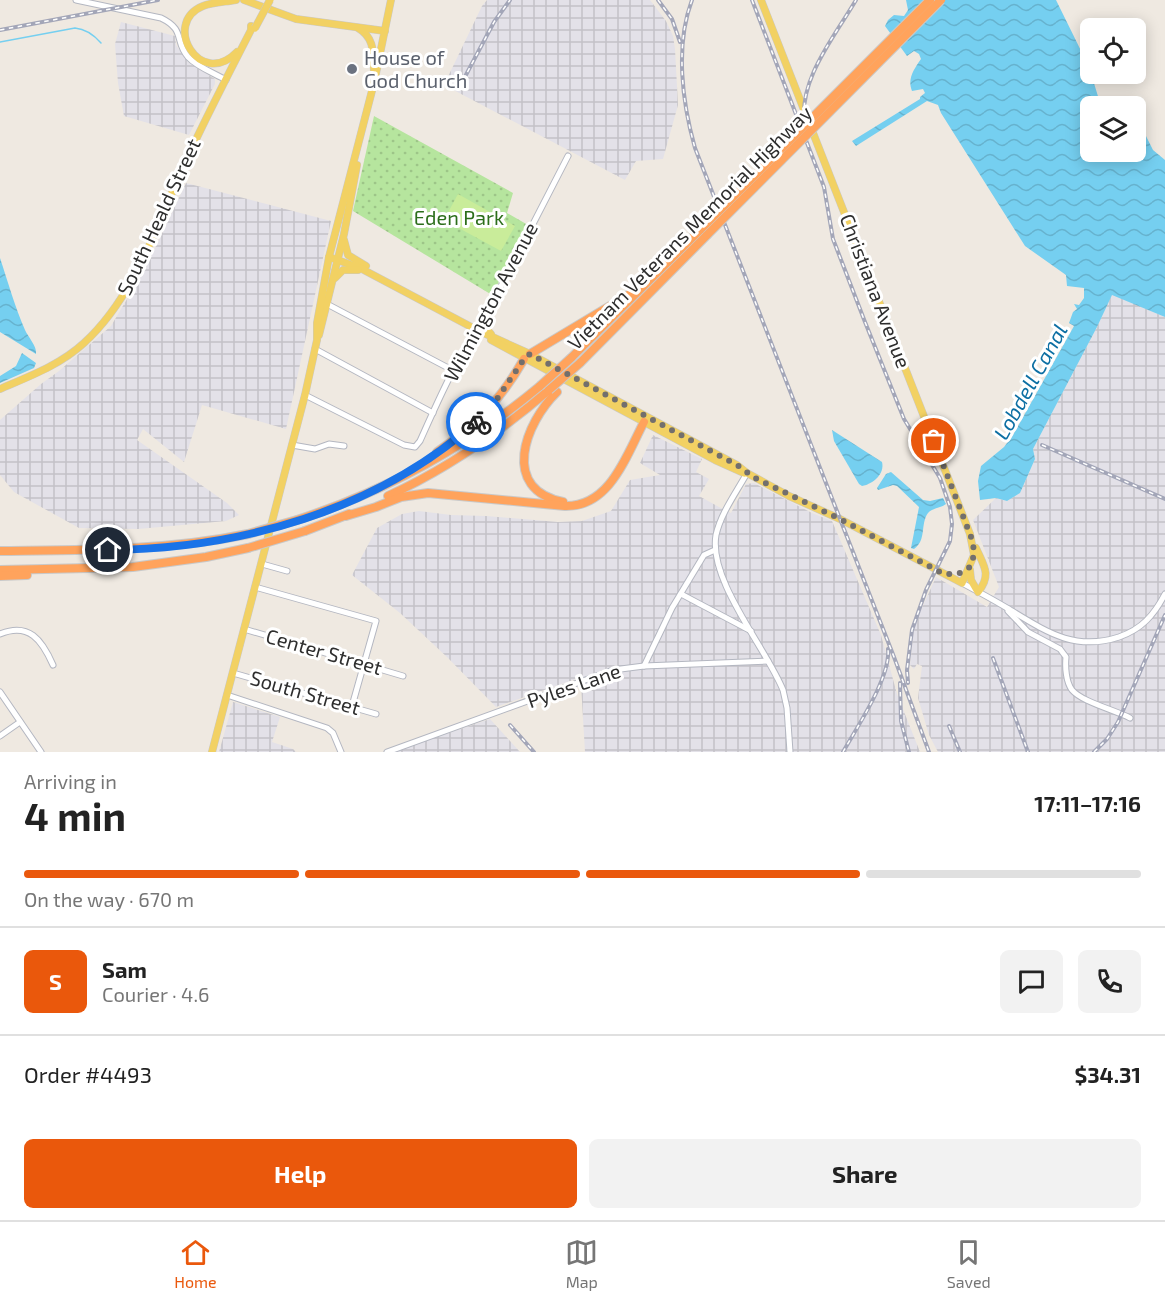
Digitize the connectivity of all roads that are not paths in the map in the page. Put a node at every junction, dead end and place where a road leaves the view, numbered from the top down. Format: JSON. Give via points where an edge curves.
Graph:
{"nodes":[{"id":1,"x":76,"y":0,"type":"edge"},
{"id":2,"x":236,"y":0,"type":"edge"},
{"id":3,"x":244,"y":0,"type":"edge"},
{"id":4,"x":265,"y":0,"type":"edge"},
{"id":5,"x":270,"y":0,"type":"edge"},
{"id":6,"x":391,"y":0,"type":"edge"},
{"id":7,"x":761,"y":0,"type":"edge"},
{"id":8,"x":930,"y":0,"type":"edge"},
{"id":9,"x":941,"y":0,"type":"edge"},
{"id":10,"x":350,"y":25,"type":"junction"},
{"id":11,"x":252,"y":28,"type":"junction"},
{"id":12,"x":385,"y":31,"type":"junction"},
{"id":13,"x":243,"y":46,"type":"junction"},
{"id":14,"x":226,"y":80,"type":"junction"},
{"id":15,"x":374,"y":83,"type":"junction"},
{"id":16,"x":357,"y":154,"type":"junction"},
{"id":17,"x":568,"y":156,"type":"dead end"},
{"id":18,"x":704,"y":232,"type":"junction"},
{"id":19,"x":344,"y":234,"type":"junction"},
{"id":20,"x":328,"y":257,"type":"junction"},
{"id":21,"x":337,"y":259,"type":"junction"},
{"id":22,"x":659,"y":270,"type":"junction"},
{"id":23,"x":381,"y":279,"type":"junction"},
{"id":24,"x":327,"y":302,"type":"junction"},
{"id":25,"x":484,"y":319,"type":"junction"},
{"id":26,"x":477,"y":330,"type":"junction"},
{"id":27,"x":317,"y":340,"type":"junction"},
{"id":28,"x":512,"y":345,"type":"junction"},
{"id":29,"x":315,"y":349,"type":"junction"},
{"id":30,"x":527,"y":356,"type":"junction"},
{"id":31,"x":454,"y":371,"type":"junction"},
{"id":32,"x":0,"y":388,"type":"edge"},
{"id":33,"x":553,"y":391,"type":"junction"},
{"id":34,"x":304,"y":395,"type":"junction"},
{"id":35,"x":433,"y":413,"type":"junction"},
{"id":36,"x":643,"y":419,"type":"junction"},
{"id":37,"x":292,"y":445,"type":"junction"},
{"id":38,"x":344,"y":446,"type":"dead end"},
{"id":39,"x":747,"y":473,"type":"junction"},
{"id":40,"x":378,"y":489,"type":"junction"},
{"id":41,"x":346,"y":516,"type":"junction"},
{"id":42,"x":973,"y":542,"type":"junction"},
{"id":43,"x":716,"y":550,"type":"junction"},
{"id":44,"x":0,"y":551,"type":"edge"},
{"id":45,"x":262,"y":564,"type":"junction"},
{"id":46,"x":970,"y":567,"type":"junction"},
{"id":47,"x":104,"y":569,"type":"junction"},
{"id":48,"x":0,"y":570,"type":"edge"},
{"id":49,"x":287,"y":571,"type":"dead end"},
{"id":50,"x":944,"y":574,"type":"junction"},
{"id":51,"x":0,"y":576,"type":"edge"},
{"id":52,"x":962,"y":583,"type":"junction"},
{"id":53,"x":255,"y":587,"type":"junction"},
{"id":54,"x":978,"y":592,"type":"junction"},
{"id":55,"x":681,"y":594,"type":"junction"},
{"id":56,"x":1165,"y":594,"type":"edge"},
{"id":57,"x":1002,"y":605,"type":"junction"},
{"id":58,"x":244,"y":629,"type":"junction"},
{"id":59,"x":751,"y":631,"type":"junction"},
{"id":60,"x":0,"y":634,"type":"edge"},
{"id":61,"x":768,"y":661,"type":"junction"},
{"id":62,"x":364,"y":664,"type":"junction"},
{"id":63,"x":53,"y":665,"type":"dead end"},
{"id":64,"x":644,"y":666,"type":"junction"},
{"id":65,"x":233,"y":673,"type":"junction"},
{"id":66,"x":403,"y":676,"type":"dead end"},
{"id":67,"x":0,"y":686,"type":"edge"},
{"id":68,"x":0,"y":692,"type":"edge"},
{"id":69,"x":227,"y":695,"type":"junction"},
{"id":70,"x":352,"y":706,"type":"junction"},
{"id":71,"x":11,"y":708,"type":"junction"},
{"id":72,"x":376,"y":714,"type":"dead end"},
{"id":73,"x":1130,"y":718,"type":"dead end"},
{"id":74,"x":20,"y":722,"type":"junction"},
{"id":75,"x":0,"y":736,"type":"edge"},
{"id":76,"x":41,"y":752,"type":"edge"},
{"id":77,"x":212,"y":752,"type":"edge"},
{"id":78,"x":341,"y":752,"type":"edge"},
{"id":79,"x":387,"y":752,"type":"edge"},
{"id":80,"x":790,"y":752,"type":"edge"}],
"edges":[{"from":1,"to":14,"type":"street","via":[[170,22],[178,30],[191,60]]},
{"from":2,"to":13,"type":"main road","via":[[204,6],[194,12],[185,27],[185,40],[194,55],[212,63],[230,59]]},
{"from":3,"to":10,"type":"main road","via":[[296,20]]},
{"from":4,"to":11,"type":"main road","name":"South Heald Street","bridge":true},
{"from":5,"to":11,"type":"main road","name":"South Heald Street","bridge":true},
{"from":6,"to":12,"type":"main road"},
{"from":7,"to":42,"type":"main road","name":"Christiana Avenue"},
{"from":8,"to":18,"type":"highway","name":"Vietnam Veterans Memorial Highway","bridge":true},
{"from":9,"to":18,"type":"highway","name":"Vietnam Veterans Memorial Highway","bridge":true},
{"from":10,"to":12,"type":"main road"},
{"from":10,"to":15,"type":"main road","via":[[364,32],[372,42]]},
{"from":11,"to":13,"type":"main road","name":"South Heald Street"},
{"from":12,"to":15,"type":"main road"},
{"from":13,"to":14,"type":"main road","name":"South Heald Street"},
{"from":14,"to":32,"type":"main road","name":"South Heald Street","via":[[138,269],[115,309],[69,356]]},
{"from":15,"to":16,"type":"main road"},
{"from":16,"to":19,"type":"main road"},
{"from":16,"to":20,"type":"main road"},
{"from":17,"to":25,"type":"street","name":"Wilmington Avenue"},
{"from":18,"to":22,"type":"highway","name":"Vietnam Veterans Memorial Highway"},
{"from":18,"to":33,"type":"highway","name":"Vietnam Veterans Memorial Highway","bridge":true},
{"from":19,"to":21,"type":"main road"},
{"from":19,"to":23,"type":"main road","via":[[348,255]]},
{"from":20,"to":21,"type":"main road"},
{"from":20,"to":27,"type":"main road"},
{"from":21,"to":23,"type":"main road"},
{"from":21,"to":24,"type":"main road"},
{"from":22,"to":30,"type":"highway","via":[[629,295]]},
{"from":22,"to":40,"type":"highway","name":"Vietnam Veterans Memorial Highway","bridge":true,"via":[[571,358],[514,407],[460,445]]},
{"from":23,"to":24,"type":"main road","via":[[350,268],[343,270],[336,276]]},
{"from":23,"to":26,"type":"main road"},
{"from":24,"to":27,"type":"main road"},
{"from":24,"to":31,"type":"street"},
{"from":25,"to":26,"type":"street","name":"Wilmington Avenue"},
{"from":25,"to":28,"type":"main road","via":[[488,332]]},
{"from":26,"to":28,"type":"main road"},
{"from":26,"to":30,"type":"main road"},
{"from":26,"to":31,"type":"street","name":"Wilmington Avenue"},
{"from":27,"to":29,"type":"main road"},
{"from":28,"to":30,"type":"main road"},
{"from":29,"to":34,"type":"main road"},
{"from":29,"to":35,"type":"street"},
{"from":30,"to":36,"type":"main road"},
{"from":30,"to":40,"type":"highway","via":[[480,419]]},
{"from":31,"to":35,"type":"street","name":"Wilmington Avenue"},
{"from":33,"to":36,"type":"highway","via":[[532,424],[524,455],[532,483],[556,500],[581,501],[599,492]]},
{"from":33,"to":41,"type":"highway","name":"Vietnam Veterans Memorial Highway","via":[[460,457]]},
{"from":34,"to":35,"type":"street","name":"Wilmington Avenue","via":[[415,447]]},
{"from":34,"to":37,"type":"main road"},
{"from":36,"to":39,"type":"main road","via":[[715,460]]},
{"from":36,"to":41,"type":"highway","via":[[608,488],[584,504],[561,506],[428,493],[401,497]]},
{"from":37,"to":38,"type":"street","via":[[315,449],[329,444]]},
{"from":37,"to":45,"type":"main road"},
{"from":39,"to":43,"type":"street","via":[[720,522]]},
{"from":39,"to":50,"type":"main road"},
{"from":40,"to":44,"type":"highway","name":"Vietnam Veterans Memorial Highway","bridge":true,"via":[[297,520],[193,544],[150,549]]},
{"from":41,"to":47,"type":"highway","name":"Vietnam Veterans Memorial Highway","bridge":true,"via":[[248,548],[170,563]]},
{"from":42,"to":46,"type":"main road","name":"Christiana Avenue"},
{"from":42,"to":54,"type":"main road","via":[[987,577]]},
{"from":43,"to":55,"type":"street","via":[[704,555]]},
{"from":43,"to":59,"type":"street","via":[[722,576]]},
{"from":45,"to":49,"type":"street"},
{"from":45,"to":53,"type":"main road"},
{"from":46,"to":50,"type":"main road","via":[[958,574]]},
{"from":46,"to":52,"type":"main road","name":"Christiana Avenue"},
{"from":46,"to":54,"type":"main road"},
{"from":47,"to":48,"type":"highway","name":"Vietnam Veterans Memorial Highway"},
{"from":47,"to":51,"type":"highway","via":[[77,574]]},
{"from":50,"to":52,"type":"main road"},
{"from":52,"to":54,"type":"street"},
{"from":53,"to":58,"type":"main road"},
{"from":53,"to":62,"type":"street","via":[[376,621]]},
{"from":54,"to":57,"type":"street"},
{"from":55,"to":59,"type":"street"},
{"from":55,"to":64,"type":"street"},
{"from":56,"to":57,"type":"street","via":[[1156,612],[1141,626],[1100,642],[1057,637]]},
{"from":57,"to":73,"type":"street","via":[[1028,632],[1060,649],[1066,657],[1072,690]]},
{"from":58,"to":62,"type":"street","name":"Center Street"},
{"from":58,"to":65,"type":"main road"},
{"from":59,"to":61,"type":"street"},
{"from":60,"to":63,"type":"street","via":[[8,630],[28,632],[38,638]]},
{"from":61,"to":64,"type":"street","name":"Pyles Lane"},
{"from":61,"to":80,"type":"street","via":[[786,700]]},
{"from":62,"to":66,"type":"street","name":"Center Street"},
{"from":62,"to":70,"type":"street"},
{"from":64,"to":79,"type":"street","name":"Pyles Lane","via":[[613,670]]},
{"from":65,"to":69,"type":"main road"},
{"from":65,"to":70,"type":"street","name":"South Street"},
{"from":67,"to":71,"type":"street"},
{"from":68,"to":71,"type":"street"},
{"from":69,"to":77,"type":"main road"},
{"from":69,"to":78,"type":"street","via":[[327,728]]},
{"from":70,"to":72,"type":"street","name":"South Street"},
{"from":71,"to":74,"type":"street"},
{"from":74,"to":75,"type":"street"},
{"from":74,"to":76,"type":"street"}]}
